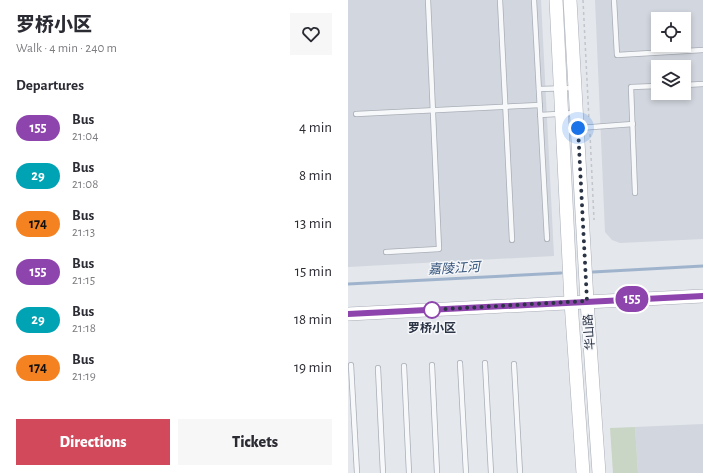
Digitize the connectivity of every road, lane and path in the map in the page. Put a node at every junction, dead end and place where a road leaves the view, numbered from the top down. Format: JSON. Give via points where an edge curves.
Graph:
{"nodes":[{"id":1,"x":428,"y":0,"type":"edge"},
{"id":2,"x":500,"y":0,"type":"edge"},
{"id":3,"x":534,"y":0,"type":"edge"},
{"id":4,"x":556,"y":0,"type":"edge"},
{"id":5,"x":570,"y":0,"type":"edge"},
{"id":6,"x":614,"y":0,"type":"edge"},
{"id":7,"x":703,"y":50,"type":"edge"},
{"id":8,"x":703,"y":84,"type":"edge"},
{"id":9,"x":691,"y":85,"type":"edge"},
{"id":10,"x":651,"y":86,"type":"edge"},
{"id":11,"x":560,"y":88,"type":"junction"},
{"id":12,"x":575,"y":88,"type":"junction"},
{"id":13,"x":539,"y":89,"type":"junction"},
{"id":14,"x":540,"y":104,"type":"junction"},
{"id":15,"x":506,"y":106,"type":"junction"},
{"id":16,"x":433,"y":110,"type":"junction"},
{"id":17,"x":576,"y":113,"type":"junction"},
{"id":18,"x":356,"y":114,"type":"dead end"},
{"id":19,"x":562,"y":114,"type":"junction"},
{"id":20,"x":540,"y":115,"type":"junction"},
{"id":21,"x":633,"y":124,"type":"junction"},
{"id":22,"x":578,"y":128,"type":"junction"},
{"id":23,"x":635,"y":193,"type":"dead end"},
{"id":24,"x":547,"y":239,"type":"dead end"},
{"id":25,"x":512,"y":240,"type":"dead end"},
{"id":26,"x":386,"y":252,"type":"dead end"},
{"id":27,"x":703,"y":296,"type":"edge"},
{"id":28,"x":587,"y":301,"type":"junction"},
{"id":29,"x":571,"y":302,"type":"junction"},
{"id":30,"x":348,"y":314,"type":"edge"},
{"id":31,"x":460,"y":363,"type":"dead end"},
{"id":32,"x":485,"y":363,"type":"dead end"},
{"id":33,"x":514,"y":364,"type":"dead end"},
{"id":34,"x":351,"y":365,"type":"dead end"},
{"id":35,"x":432,"y":365,"type":"dead end"},
{"id":36,"x":404,"y":366,"type":"dead end"},
{"id":37,"x":378,"y":368,"type":"dead end"},
{"id":38,"x":356,"y":473,"type":"edge"},
{"id":39,"x":383,"y":473,"type":"edge"},
{"id":40,"x":409,"y":473,"type":"edge"},
{"id":41,"x":437,"y":473,"type":"edge"},
{"id":42,"x":466,"y":473,"type":"edge"},
{"id":43,"x":491,"y":473,"type":"edge"},
{"id":44,"x":520,"y":473,"type":"edge"},
{"id":45,"x":583,"y":473,"type":"edge"},
{"id":46,"x":599,"y":473,"type":"edge"}],
"edges":[{"from":1,"to":16,"type":"lane"},
{"from":2,"to":15,"type":"lane"},
{"from":3,"to":13,"type":"lane"},
{"from":4,"to":11,"type":"street","name":"华山路"},
{"from":5,"to":12,"type":"street","name":"华山路"},
{"from":6,"to":7,"type":"lane","via":[[617,55]]},
{"from":8,"to":9,"type":"lane"},
{"from":10,"to":21,"type":"lane","via":[[631,87]]},
{"from":11,"to":12,"type":"lane"},
{"from":11,"to":13,"type":"lane"},
{"from":11,"to":19,"type":"street","name":"华山路"},
{"from":12,"to":17,"type":"street","name":"华山路"},
{"from":13,"to":14,"type":"lane"},
{"from":14,"to":15,"type":"lane"},
{"from":14,"to":20,"type":"lane"},
{"from":15,"to":16,"type":"lane"},
{"from":15,"to":25,"type":"lane"},
{"from":16,"to":18,"type":"lane"},
{"from":16,"to":26,"type":"lane","via":[[439,249]]},
{"from":17,"to":19,"type":"lane"},
{"from":17,"to":22,"type":"street","name":"华山路"},
{"from":19,"to":20,"type":"lane"},
{"from":19,"to":29,"type":"street","name":"华山路"},
{"from":20,"to":24,"type":"lane"},
{"from":21,"to":22,"type":"lane"},
{"from":21,"to":23,"type":"lane"},
{"from":22,"to":28,"type":"street","name":"华山路"},
{"from":27,"to":28,"type":"street"},
{"from":28,"to":29,"type":"street"},
{"from":28,"to":46,"type":"street","name":"华山路"},
{"from":29,"to":30,"type":"street"},
{"from":29,"to":45,"type":"street","name":"华山路"},
{"from":31,"to":42,"type":"lane"},
{"from":32,"to":43,"type":"lane"},
{"from":33,"to":44,"type":"lane"},
{"from":34,"to":38,"type":"lane"},
{"from":35,"to":41,"type":"lane"},
{"from":36,"to":40,"type":"lane"},
{"from":37,"to":39,"type":"lane"}]}
